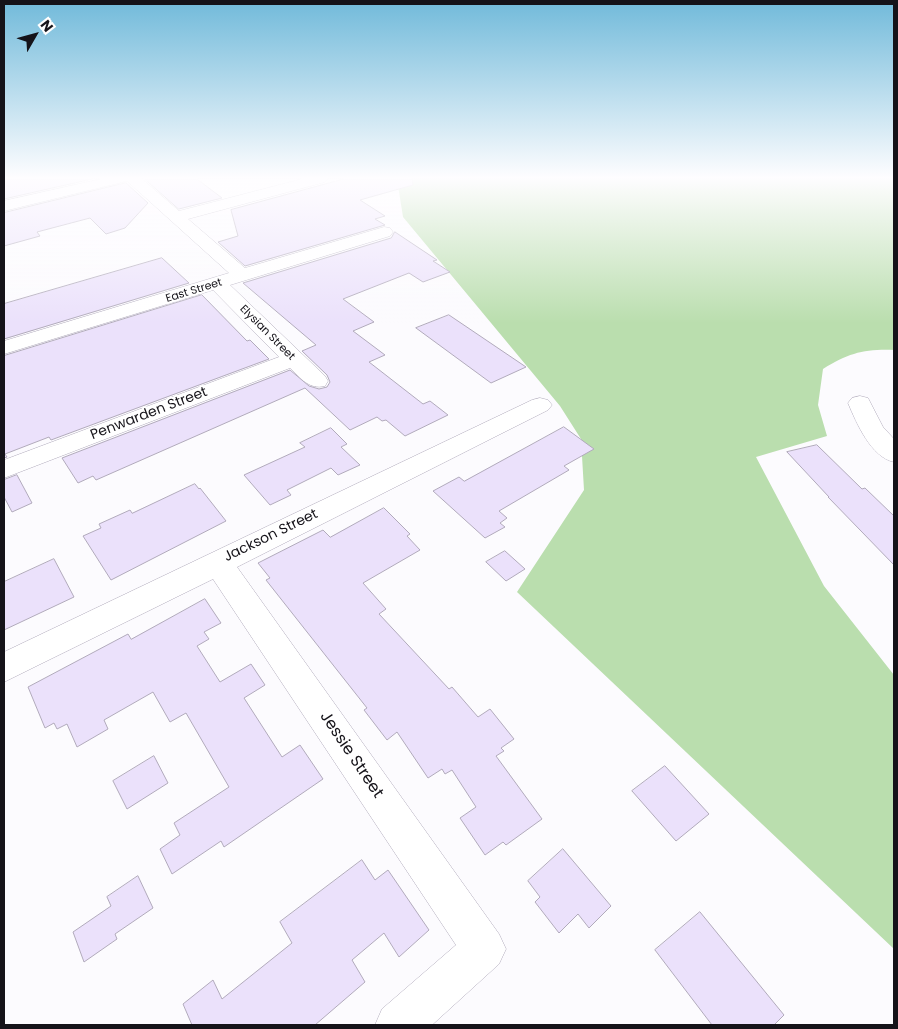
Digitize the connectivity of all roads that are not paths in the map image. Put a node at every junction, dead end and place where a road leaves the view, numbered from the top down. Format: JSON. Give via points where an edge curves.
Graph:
{"nodes":[{"id":1,"x":188,"y":227,"type":"edge"},
{"id":2,"x":384,"y":232,"type":"dead end"},
{"id":3,"x":242,"y":276,"type":"junction"},
{"id":4,"x":218,"y":284,"type":"junction"},
{"id":5,"x":4,"y":348,"type":"edge"},
{"id":6,"x":293,"y":359,"type":"junction"},
{"id":7,"x":317,"y":381,"type":"dead end"},
{"id":8,"x":860,"y":403,"type":"dead end"},
{"id":9,"x":540,"y":405,"type":"dead end"},
{"id":10,"x":894,"y":454,"type":"edge"},
{"id":11,"x":4,"y":469,"type":"edge"},
{"id":12,"x":218,"y":562,"type":"junction"},
{"id":13,"x":4,"y":668,"type":"edge"},
{"id":14,"x":398,"y":1025,"type":"edge"}],
"edges":[{"from":1,"to":3,"type":"street"},
{"from":2,"to":3,"type":"street","name":"East Street"},
{"from":3,"to":4,"type":"street","name":"East Street"},
{"from":4,"to":5,"type":"street","name":"East Street"},
{"from":4,"to":6,"type":"street","name":"Elysian Street"},
{"from":6,"to":7,"type":"street","name":"Elysian Street"},
{"from":6,"to":11,"type":"street","name":"Penwarden Street"},
{"from":8,"to":10,"type":"street","via":[[872,430]]},
{"from":9,"to":12,"type":"street","name":"Jackson Street"},
{"from":12,"to":13,"type":"street","name":"Jackson Street"},
{"from":12,"to":14,"type":"street","name":"Jessie Street","via":[[484,949]]}]}
